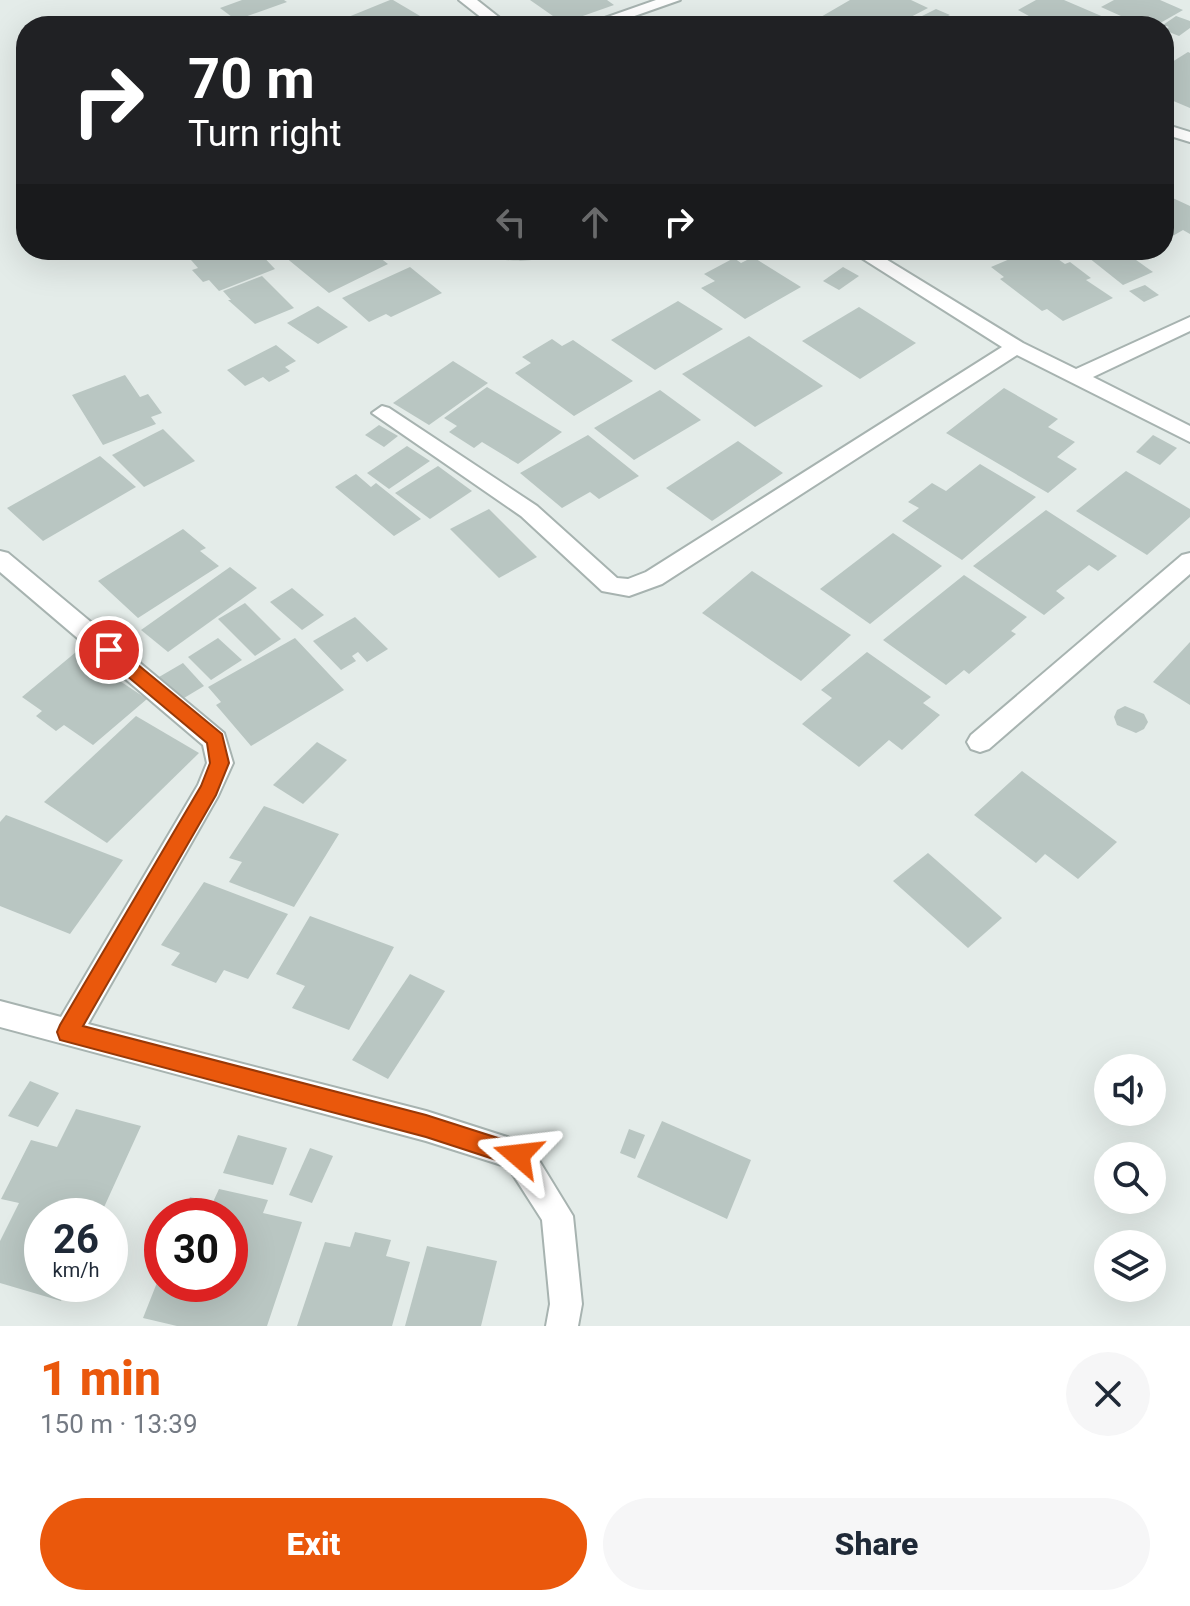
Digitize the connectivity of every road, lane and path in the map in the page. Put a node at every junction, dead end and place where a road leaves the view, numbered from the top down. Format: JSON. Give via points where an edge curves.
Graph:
{"nodes":[{"id":1,"x":467,"y":0,"type":"edge"},
{"id":2,"x":672,"y":0,"type":"edge"},
{"id":3,"x":489,"y":16,"type":"edge"},
{"id":4,"x":622,"y":16,"type":"edge"},
{"id":5,"x":874,"y":260,"type":"edge"},
{"id":6,"x":1190,"y":323,"type":"edge"},
{"id":7,"x":1016,"y":347,"type":"junction"},
{"id":8,"x":1079,"y":376,"type":"junction"},
{"id":9,"x":382,"y":413,"type":"dead end"},
{"id":10,"x":1190,"y":435,"type":"edge"},
{"id":11,"x":0,"y":559,"type":"edge"},
{"id":12,"x":1190,"y":561,"type":"edge"},
{"id":13,"x":980,"y":742,"type":"dead end"},
{"id":14,"x":0,"y":1014,"type":"edge"},
{"id":15,"x":68,"y":1032,"type":"junction"},
{"id":16,"x":562,"y":1326,"type":"edge"}],
"edges":[{"from":1,"to":3,"type":"street"},
{"from":2,"to":4,"type":"street"},
{"from":5,"to":7,"type":"street"},
{"from":6,"to":8,"type":"street"},
{"from":7,"to":8,"type":"street"},
{"from":7,"to":9,"type":"street","via":[[654,578],[629,588],[610,585],[529,511]]},
{"from":8,"to":10,"type":"street"},
{"from":11,"to":15,"type":"street","via":[[215,740],[220,763]]},
{"from":12,"to":13,"type":"street"},
{"from":14,"to":15,"type":"street"},
{"from":15,"to":16,"type":"street","via":[[518,1155],[557,1216],[566,1304]]}]}
